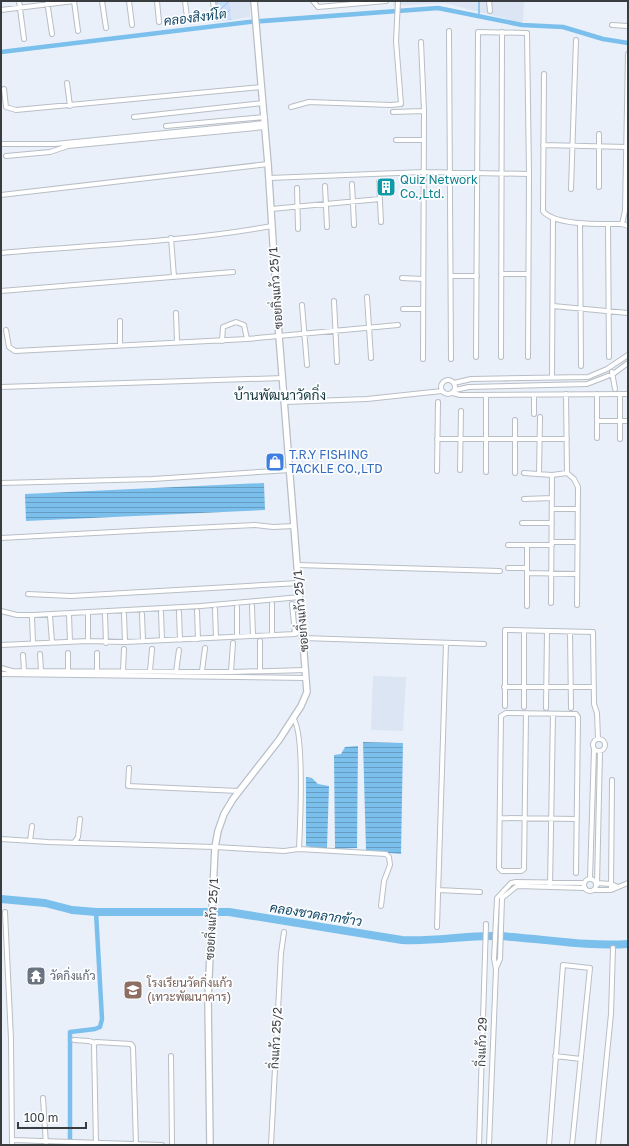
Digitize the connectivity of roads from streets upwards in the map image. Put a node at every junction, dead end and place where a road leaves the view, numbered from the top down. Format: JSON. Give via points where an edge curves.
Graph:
{"nodes":[{"id":1,"x":19,"y":1,"type":"edge"},
{"id":2,"x":74,"y":1,"type":"edge"},
{"id":3,"x":102,"y":1,"type":"edge"},
{"id":4,"x":129,"y":1,"type":"edge"},
{"id":5,"x":156,"y":1,"type":"edge"},
{"id":6,"x":185,"y":1,"type":"edge"},
{"id":7,"x":213,"y":1,"type":"edge"},
{"id":8,"x":254,"y":1,"type":"edge"},
{"id":9,"x":314,"y":1,"type":"edge"},
{"id":10,"x":386,"y":1,"type":"edge"},
{"id":11,"x":490,"y":1,"type":"edge"},
{"id":12,"x":351,"y":2,"type":"edge"},
{"id":13,"x":47,"y":3,"type":"edge"},
{"id":14,"x":398,"y":3,"type":"edge"},
{"id":15,"x":20,"y":8,"type":"junction"},
{"id":16,"x":1,"y":10,"type":"edge"},
{"id":17,"x":214,"y":11,"type":"dead end"},
{"id":18,"x":490,"y":11,"type":"dead end"},
{"id":19,"x":187,"y":18,"type":"dead end"},
{"id":20,"x":159,"y":22,"type":"dead end"},
{"id":21,"x":132,"y":25,"type":"dead end"},
{"id":22,"x":612,"y":25,"type":"dead end"},
{"id":23,"x":628,"y":26,"type":"edge"},
{"id":24,"x":106,"y":28,"type":"dead end"},
{"id":25,"x":78,"y":31,"type":"dead end"},
{"id":26,"x":449,"y":31,"type":"dead end"},
{"id":27,"x":502,"y":32,"type":"junction"},
{"id":28,"x":52,"y":34,"type":"dead end"},
{"id":29,"x":24,"y":38,"type":"dead end"},
{"id":30,"x":576,"y":40,"type":"dead end"},
{"id":31,"x":421,"y":42,"type":"dead end"},
{"id":32,"x":628,"y":54,"type":"edge"},
{"id":33,"x":544,"y":74,"type":"dead end"},
{"id":34,"x":68,"y":83,"type":"dead end"},
{"id":35,"x":262,"y":87,"type":"junction"},
{"id":36,"x":4,"y":90,"type":"dead end"},
{"id":37,"x":263,"y":103,"type":"junction"},
{"id":38,"x":70,"y":106,"type":"junction"},
{"id":39,"x":291,"y":107,"type":"dead end"},
{"id":40,"x":424,"y":111,"type":"junction"},
{"id":41,"x":393,"y":112,"type":"dead end"},
{"id":42,"x":134,"y":117,"type":"dead end"},
{"id":43,"x":265,"y":122,"type":"junction"},
{"id":44,"x":166,"y":126,"type":"dead end"},
{"id":45,"x":599,"y":134,"type":"dead end"},
{"id":46,"x":396,"y":140,"type":"dead end"},
{"id":47,"x":424,"y":140,"type":"junction"},
{"id":48,"x":3,"y":144,"type":"dead end"},
{"id":49,"x":543,"y":145,"type":"junction"},
{"id":50,"x":571,"y":146,"type":"junction"},
{"id":51,"x":599,"y":147,"type":"junction"},
{"id":52,"x":627,"y":147,"type":"junction"},
{"id":53,"x":6,"y":156,"type":"dead end"},
{"id":54,"x":268,"y":164,"type":"junction"},
{"id":55,"x":424,"y":172,"type":"junction"},
{"id":56,"x":451,"y":172,"type":"junction"},
{"id":57,"x":478,"y":173,"type":"junction"},
{"id":58,"x":501,"y":174,"type":"junction"},
{"id":59,"x":529,"y":174,"type":"junction"},
{"id":60,"x":269,"y":178,"type":"junction"},
{"id":61,"x":379,"y":182,"type":"dead end"},
{"id":62,"x":352,"y":184,"type":"dead end"},
{"id":63,"x":325,"y":186,"type":"dead end"},
{"id":64,"x":599,"y":187,"type":"dead end"},
{"id":65,"x":297,"y":188,"type":"dead end"},
{"id":66,"x":570,"y":189,"type":"dead end"},
{"id":67,"x":1,"y":195,"type":"edge"},
{"id":68,"x":380,"y":199,"type":"junction"},
{"id":69,"x":352,"y":201,"type":"junction"},
{"id":70,"x":325,"y":203,"type":"junction"},
{"id":71,"x":298,"y":205,"type":"junction"},
{"id":72,"x":271,"y":208,"type":"junction"},
{"id":73,"x":553,"y":218,"type":"junction"},
{"id":74,"x":381,"y":222,"type":"dead end"},
{"id":75,"x":580,"y":223,"type":"junction"},
{"id":76,"x":608,"y":224,"type":"junction"},
{"id":77,"x":622,"y":224,"type":"junction"},
{"id":78,"x":354,"y":225,"type":"dead end"},
{"id":79,"x":272,"y":226,"type":"junction"},
{"id":80,"x":628,"y":226,"type":"edge"},
{"id":81,"x":327,"y":227,"type":"dead end"},
{"id":82,"x":298,"y":229,"type":"dead end"},
{"id":83,"x":171,"y":238,"type":"junction"},
{"id":84,"x":1,"y":253,"type":"edge"},
{"id":85,"x":233,"y":272,"type":"dead end"},
{"id":86,"x":501,"y":274,"type":"junction"},
{"id":87,"x":528,"y":274,"type":"junction"},
{"id":88,"x":451,"y":276,"type":"junction"},
{"id":89,"x":477,"y":276,"type":"junction"},
{"id":90,"x":174,"y":277,"type":"junction"},
{"id":91,"x":402,"y":278,"type":"dead end"},
{"id":92,"x":423,"y":279,"type":"junction"},
{"id":93,"x":1,"y":291,"type":"edge"},
{"id":94,"x":367,"y":297,"type":"dead end"},
{"id":95,"x":334,"y":301,"type":"dead end"},
{"id":96,"x":302,"y":305,"type":"dead end"},
{"id":97,"x":552,"y":306,"type":"junction"},
{"id":98,"x":403,"y":309,"type":"dead end"},
{"id":99,"x":423,"y":309,"type":"junction"},
{"id":100,"x":581,"y":309,"type":"junction"},
{"id":101,"x":609,"y":312,"type":"junction"},
{"id":102,"x":176,"y":313,"type":"dead end"},
{"id":103,"x":628,"y":313,"type":"edge"},
{"id":104,"x":120,"y":321,"type":"dead end"},
{"id":105,"x":398,"y":325,"type":"dead end"},
{"id":106,"x":369,"y":328,"type":"junction"},
{"id":107,"x":6,"y":330,"type":"dead end"},
{"id":108,"x":336,"y":331,"type":"junction"},
{"id":109,"x":305,"y":335,"type":"junction"},
{"id":110,"x":279,"y":336,"type":"junction"},
{"id":111,"x":247,"y":339,"type":"junction"},
{"id":112,"x":222,"y":341,"type":"junction"},
{"id":113,"x":177,"y":342,"type":"junction"},
{"id":114,"x":120,"y":345,"type":"junction"},
{"id":115,"x":628,"y":355,"type":"edge"},
{"id":116,"x":476,"y":357,"type":"dead end"},
{"id":117,"x":501,"y":357,"type":"dead end"},
{"id":118,"x":528,"y":357,"type":"dead end"},
{"id":119,"x":609,"y":357,"type":"dead end"},
{"id":120,"x":371,"y":358,"type":"dead end"},
{"id":121,"x":423,"y":359,"type":"dead end"},
{"id":122,"x":451,"y":359,"type":"dead end"},
{"id":123,"x":337,"y":362,"type":"dead end"},
{"id":124,"x":628,"y":363,"type":"edge"},
{"id":125,"x":307,"y":365,"type":"dead end"},
{"id":126,"x":581,"y":366,"type":"dead end"},
{"id":127,"x":611,"y":368,"type":"junction"},
{"id":128,"x":613,"y":374,"type":"junction"},
{"id":129,"x":552,"y":375,"type":"dead end"},
{"id":130,"x":283,"y":378,"type":"junction"},
{"id":131,"x":483,"y":379,"type":"junction"},
{"id":132,"x":545,"y":379,"type":"junction"},
{"id":133,"x":454,"y":383,"type":"junction"},
{"id":134,"x":546,"y":385,"type":"junction"},
{"id":135,"x":1,"y":387,"type":"edge"},
{"id":136,"x":483,"y":387,"type":"junction"},
{"id":137,"x":615,"y":389,"type":"dead end"},
{"id":138,"x":442,"y":391,"type":"junction"},
{"id":139,"x":454,"y":391,"type":"junction"},
{"id":140,"x":566,"y":394,"type":"junction"},
{"id":141,"x":597,"y":394,"type":"junction"},
{"id":142,"x":620,"y":394,"type":"junction"},
{"id":143,"x":628,"y":394,"type":"edge"},
{"id":144,"x":486,"y":395,"type":"junction"},
{"id":145,"x":534,"y":395,"type":"junction"},
{"id":146,"x":285,"y":402,"type":"junction"},
{"id":147,"x":438,"y":402,"type":"dead end"},
{"id":148,"x":461,"y":411,"type":"dead end"},
{"id":149,"x":534,"y":414,"type":"dead end"},
{"id":150,"x":540,"y":416,"type":"dead end"},
{"id":151,"x":515,"y":420,"type":"dead end"},
{"id":152,"x":597,"y":421,"type":"junction"},
{"id":153,"x":620,"y":421,"type":"junction"},
{"id":154,"x":628,"y":421,"type":"edge"},
{"id":155,"x":597,"y":438,"type":"dead end"},
{"id":156,"x":620,"y":438,"type":"dead end"},
{"id":157,"x":437,"y":439,"type":"junction"},
{"id":158,"x":567,"y":439,"type":"junction"},
{"id":159,"x":460,"y":440,"type":"junction"},
{"id":160,"x":486,"y":440,"type":"junction"},
{"id":161,"x":515,"y":440,"type":"junction"},
{"id":162,"x":540,"y":440,"type":"junction"},
{"id":163,"x":290,"y":470,"type":"junction"},
{"id":164,"x":437,"y":470,"type":"dead end"},
{"id":165,"x":460,"y":470,"type":"dead end"},
{"id":166,"x":486,"y":472,"type":"dead end"},
{"id":167,"x":515,"y":473,"type":"dead end"},
{"id":168,"x":524,"y":473,"type":"dead end"},
{"id":169,"x":567,"y":473,"type":"junction"},
{"id":170,"x":539,"y":474,"type":"junction"},
{"id":171,"x":552,"y":475,"type":"junction"},
{"id":172,"x":1,"y":483,"type":"edge"},
{"id":173,"x":552,"y":498,"type":"junction"},
{"id":174,"x":524,"y":499,"type":"dead end"},
{"id":175,"x":552,"y":509,"type":"junction"},
{"id":176,"x":578,"y":509,"type":"junction"},
{"id":177,"x":522,"y":523,"type":"dead end"},
{"id":178,"x":552,"y":523,"type":"junction"},
{"id":179,"x":294,"y":526,"type":"junction"},
{"id":180,"x":4,"y":538,"type":"edge"},
{"id":181,"x":577,"y":542,"type":"junction"},
{"id":182,"x":552,"y":544,"type":"junction"},
{"id":183,"x":508,"y":545,"type":"dead end"},
{"id":184,"x":527,"y":545,"type":"junction"},
{"id":185,"x":297,"y":565,"type":"junction"},
{"id":186,"x":508,"y":568,"type":"dead end"},
{"id":187,"x":527,"y":568,"type":"junction"},
{"id":188,"x":500,"y":571,"type":"dead end"},
{"id":189,"x":527,"y":573,"type":"junction"},
{"id":190,"x":552,"y":574,"type":"junction"},
{"id":191,"x":577,"y":574,"type":"junction"},
{"id":192,"x":299,"y":583,"type":"junction"},
{"id":193,"x":28,"y":594,"type":"dead end"},
{"id":194,"x":300,"y":597,"type":"junction"},
{"id":195,"x":551,"y":603,"type":"dead end"},
{"id":196,"x":272,"y":604,"type":"dead end"},
{"id":197,"x":292,"y":604,"type":"dead end"},
{"id":198,"x":577,"y":605,"type":"dead end"},
{"id":199,"x":252,"y":606,"type":"dead end"},
{"id":200,"x":527,"y":606,"type":"dead end"},
{"id":201,"x":237,"y":607,"type":"dead end"},
{"id":202,"x":215,"y":609,"type":"dead end"},
{"id":203,"x":1,"y":611,"type":"edge"},
{"id":204,"x":197,"y":611,"type":"dead end"},
{"id":205,"x":161,"y":612,"type":"dead end"},
{"id":206,"x":179,"y":612,"type":"dead end"},
{"id":207,"x":105,"y":614,"type":"dead end"},
{"id":208,"x":124,"y":614,"type":"dead end"},
{"id":209,"x":142,"y":614,"type":"dead end"},
{"id":210,"x":69,"y":615,"type":"dead end"},
{"id":211,"x":32,"y":616,"type":"dead end"},
{"id":212,"x":50,"y":616,"type":"dead end"},
{"id":213,"x":88,"y":616,"type":"dead end"},
{"id":214,"x":524,"y":631,"type":"junction"},
{"id":215,"x":547,"y":631,"type":"junction"},
{"id":216,"x":570,"y":632,"type":"junction"},
{"id":217,"x":295,"y":634,"type":"junction"},
{"id":218,"x":272,"y":635,"type":"junction"},
{"id":219,"x":303,"y":635,"type":"junction"},
{"id":220,"x":254,"y":636,"type":"junction"},
{"id":221,"x":237,"y":637,"type":"junction"},
{"id":222,"x":216,"y":638,"type":"junction"},
{"id":223,"x":198,"y":639,"type":"junction"},
{"id":224,"x":162,"y":640,"type":"junction"},
{"id":225,"x":180,"y":640,"type":"junction"},
{"id":226,"x":88,"y":641,"type":"junction"},
{"id":227,"x":143,"y":641,"type":"junction"},
{"id":228,"x":260,"y":641,"type":"dead end"},
{"id":229,"x":52,"y":642,"type":"junction"},
{"id":230,"x":70,"y":642,"type":"junction"},
{"id":231,"x":124,"y":642,"type":"junction"},
{"id":232,"x":446,"y":642,"type":"junction"},
{"id":233,"x":33,"y":643,"type":"junction"},
{"id":234,"x":106,"y":643,"type":"junction"},
{"id":235,"x":233,"y":643,"type":"dead end"},
{"id":236,"x":484,"y":644,"type":"dead end"},
{"id":237,"x":1,"y":645,"type":"edge"},
{"id":238,"x":205,"y":648,"type":"dead end"},
{"id":239,"x":152,"y":649,"type":"dead end"},
{"id":240,"x":124,"y":650,"type":"dead end"},
{"id":241,"x":179,"y":650,"type":"dead end"},
{"id":242,"x":68,"y":653,"type":"dead end"},
{"id":243,"x":97,"y":653,"type":"dead end"},
{"id":244,"x":40,"y":654,"type":"dead end"},
{"id":245,"x":23,"y":655,"type":"dead end"},
{"id":246,"x":1,"y":668,"type":"edge"},
{"id":247,"x":306,"y":670,"type":"junction"},
{"id":248,"x":24,"y":671,"type":"junction"},
{"id":249,"x":41,"y":671,"type":"junction"},
{"id":250,"x":68,"y":671,"type":"junction"},
{"id":251,"x":123,"y":671,"type":"junction"},
{"id":252,"x":202,"y":671,"type":"junction"},
{"id":253,"x":260,"y":671,"type":"junction"},
{"id":254,"x":97,"y":672,"type":"junction"},
{"id":255,"x":150,"y":672,"type":"junction"},
{"id":256,"x":176,"y":672,"type":"junction"},
{"id":257,"x":231,"y":672,"type":"junction"},
{"id":258,"x":1,"y":674,"type":"edge"},
{"id":259,"x":306,"y":678,"type":"junction"},
{"id":260,"x":504,"y":687,"type":"junction"},
{"id":261,"x":523,"y":687,"type":"junction"},
{"id":262,"x":546,"y":687,"type":"junction"},
{"id":263,"x":571,"y":687,"type":"junction"},
{"id":264,"x":594,"y":687,"type":"junction"},
{"id":265,"x":505,"y":706,"type":"dead end"},
{"id":266,"x":524,"y":707,"type":"dead end"},
{"id":267,"x":546,"y":708,"type":"dead end"},
{"id":268,"x":571,"y":708,"type":"dead end"},
{"id":269,"x":526,"y":714,"type":"junction"},
{"id":270,"x":553,"y":714,"type":"junction"},
{"id":271,"x":294,"y":718,"type":"junction"},
{"id":272,"x":598,"y":739,"type":"junction"},
{"id":273,"x":594,"y":749,"type":"junction"},
{"id":274,"x":600,"y":751,"type":"junction"},
{"id":275,"x":129,"y":768,"type":"dead end"},
{"id":276,"x":612,"y":780,"type":"dead end"},
{"id":277,"x":239,"y":791,"type":"junction"},
{"id":278,"x":500,"y":818,"type":"junction"},
{"id":279,"x":525,"y":818,"type":"junction"},
{"id":280,"x":552,"y":818,"type":"junction"},
{"id":281,"x":80,"y":819,"type":"dead end"},
{"id":282,"x":577,"y":819,"type":"junction"},
{"id":283,"x":592,"y":820,"type":"junction"},
{"id":284,"x":598,"y":820,"type":"junction"},
{"id":285,"x":32,"y":826,"type":"dead end"},
{"id":286,"x":1,"y":839,"type":"edge"},
{"id":287,"x":30,"y":841,"type":"junction"},
{"id":288,"x":74,"y":843,"type":"junction"},
{"id":289,"x":215,"y":847,"type":"junction"},
{"id":290,"x":299,"y":849,"type":"junction"},
{"id":291,"x":576,"y":873,"type":"dead end"},
{"id":292,"x":590,"y":879,"type":"junction"},
{"id":293,"x":584,"y":883,"type":"junction"},
{"id":294,"x":628,"y":883,"type":"edge"},
{"id":295,"x":550,"y":884,"type":"junction"},
{"id":296,"x":611,"y":884,"type":"junction"},
{"id":297,"x":596,"y":886,"type":"junction"},
{"id":298,"x":618,"y":887,"type":"junction"},
{"id":299,"x":585,"y":888,"type":"junction"},
{"id":300,"x":438,"y":890,"type":"junction"},
{"id":301,"x":610,"y":890,"type":"junction"},
{"id":302,"x":480,"y":892,"type":"dead end"},
{"id":303,"x":381,"y":906,"type":"dead end"},
{"id":304,"x":498,"y":907,"type":"junction"},
{"id":305,"x":5,"y":912,"type":"dead end"},
{"id":306,"x":486,"y":926,"type":"dead end"},
{"id":307,"x":436,"y":927,"type":"dead end"},
{"id":308,"x":284,"y":932,"type":"dead end"},
{"id":309,"x":613,"y":948,"type":"dead end"},
{"id":310,"x":496,"y":968,"type":"junction"},
{"id":311,"x":74,"y":1040,"type":"dead end"},
{"id":312,"x":95,"y":1043,"type":"junction"},
{"id":313,"x":171,"y":1056,"type":"dead end"},
{"id":314,"x":555,"y":1056,"type":"junction"},
{"id":315,"x":581,"y":1059,"type":"junction"},
{"id":316,"x":42,"y":1098,"type":"dead end"},
{"id":317,"x":46,"y":1142,"type":"edge"},
{"id":318,"x":12,"y":1143,"type":"edge"},
{"id":319,"x":96,"y":1144,"type":"edge"},
{"id":320,"x":136,"y":1145,"type":"edge"},
{"id":321,"x":162,"y":1145,"type":"edge"},
{"id":322,"x":172,"y":1145,"type":"edge"},
{"id":323,"x":210,"y":1145,"type":"edge"},
{"id":324,"x":271,"y":1145,"type":"edge"},
{"id":325,"x":479,"y":1145,"type":"edge"},
{"id":326,"x":489,"y":1145,"type":"edge"},
{"id":327,"x":548,"y":1145,"type":"edge"},
{"id":328,"x":572,"y":1145,"type":"edge"},
{"id":329,"x":598,"y":1145,"type":"edge"}],
"edges":[{"from":1,"to":15,"type":"street"},
{"from":2,"to":13,"type":"street"},
{"from":2,"to":25,"type":"street"},
{"from":3,"to":24,"type":"street"},
{"from":4,"to":21,"type":"street"},
{"from":5,"to":20,"type":"street"},
{"from":6,"to":19,"type":"street"},
{"from":7,"to":17,"type":"street"},
{"from":8,"to":35,"type":"street","name":"ซอยกิ่งแก้ว 25/1"},
{"from":9,"to":12,"type":"street","via":[[318,7]]},
{"from":10,"to":12,"type":"street"},
{"from":11,"to":18,"type":"street"},
{"from":13,"to":15,"type":"street"},
{"from":13,"to":28,"type":"street"},
{"from":14,"to":39,"type":"street","via":[[396,41],[401,104],[309,102]]},
{"from":15,"to":16,"type":"street"},
{"from":15,"to":29,"type":"street"},
{"from":22,"to":23,"type":"street"},
{"from":26,"to":56,"type":"street"},
{"from":27,"to":57,"type":"street","via":[[478,32]]},
{"from":27,"to":58,"type":"street"},
{"from":27,"to":59,"type":"street","via":[[527,33]]},
{"from":30,"to":50,"type":"street"},
{"from":31,"to":40,"type":"street"},
{"from":32,"to":52,"type":"street"},
{"from":33,"to":49,"type":"street"},
{"from":34,"to":38,"type":"street"},
{"from":35,"to":37,"type":"street","name":"ซอยกิ่งแก้ว 25/1"},
{"from":35,"to":38,"type":"street"},
{"from":36,"to":38,"type":"street","via":[[5,104],[11,109]]},
{"from":37,"to":42,"type":"street"},
{"from":37,"to":43,"type":"street","name":"ซอยกิ่งแก้ว 25/1"},
{"from":40,"to":41,"type":"street"},
{"from":40,"to":47,"type":"street"},
{"from":43,"to":44,"type":"street"},
{"from":43,"to":48,"type":"street","via":[[62,143]]},
{"from":43,"to":53,"type":"street"},
{"from":43,"to":54,"type":"street","name":"ซอยกิ่งแก้ว 25/1"},
{"from":45,"to":51,"type":"street"},
{"from":46,"to":47,"type":"street"},
{"from":47,"to":55,"type":"street"},
{"from":49,"to":50,"type":"street"},
{"from":49,"to":73,"type":"street","via":[[543,211]]},
{"from":50,"to":51,"type":"street"},
{"from":50,"to":66,"type":"street"},
{"from":51,"to":52,"type":"street"},
{"from":51,"to":64,"type":"street"},
{"from":52,"to":77,"type":"street","via":[[626,211]]},
{"from":54,"to":60,"type":"street","name":"ซอยกิ่งแก้ว 25/1"},
{"from":54,"to":67,"type":"street"},
{"from":55,"to":56,"type":"street"},
{"from":55,"to":60,"type":"street"},
{"from":55,"to":92,"type":"street"},
{"from":56,"to":57,"type":"street"},
{"from":56,"to":88,"type":"street"},
{"from":57,"to":58,"type":"street"},
{"from":57,"to":89,"type":"street"},
{"from":58,"to":59,"type":"street"},
{"from":58,"to":86,"type":"street"},
{"from":59,"to":87,"type":"street"},
{"from":60,"to":72,"type":"street","name":"ซอยกิ่งแก้ว 25/1"},
{"from":61,"to":68,"type":"street"},
{"from":62,"to":69,"type":"street"},
{"from":63,"to":70,"type":"street"},
{"from":65,"to":71,"type":"street"},
{"from":68,"to":69,"type":"street"},
{"from":68,"to":74,"type":"street"},
{"from":69,"to":70,"type":"street"},
{"from":69,"to":78,"type":"street"},
{"from":70,"to":71,"type":"street"},
{"from":70,"to":81,"type":"street"},
{"from":71,"to":72,"type":"street"},
{"from":71,"to":82,"type":"street"},
{"from":72,"to":79,"type":"street","name":"ซอยกิ่งแก้ว 25/1"},
{"from":73,"to":75,"type":"street"},
{"from":73,"to":97,"type":"street"},
{"from":75,"to":76,"type":"street"},
{"from":75,"to":100,"type":"street"},
{"from":76,"to":77,"type":"street"},
{"from":76,"to":101,"type":"street"},
{"from":77,"to":80,"type":"street"},
{"from":79,"to":83,"type":"street"},
{"from":79,"to":110,"type":"street","name":"ซอยกิ่งแก้ว 25/1"},
{"from":83,"to":84,"type":"street"},
{"from":83,"to":90,"type":"street"},
{"from":85,"to":90,"type":"street"},
{"from":86,"to":87,"type":"street"},
{"from":86,"to":117,"type":"street"},
{"from":87,"to":118,"type":"street"},
{"from":88,"to":89,"type":"street"},
{"from":88,"to":122,"type":"street"},
{"from":89,"to":116,"type":"street"},
{"from":90,"to":93,"type":"street"},
{"from":91,"to":92,"type":"street"},
{"from":92,"to":99,"type":"street"},
{"from":94,"to":106,"type":"street"},
{"from":95,"to":108,"type":"street"},
{"from":96,"to":109,"type":"street"},
{"from":97,"to":100,"type":"street"},
{"from":97,"to":129,"type":"street"},
{"from":98,"to":99,"type":"street"},
{"from":99,"to":121,"type":"street"},
{"from":100,"to":101,"type":"street"},
{"from":100,"to":126,"type":"street"},
{"from":101,"to":103,"type":"street"},
{"from":101,"to":119,"type":"street"},
{"from":102,"to":113,"type":"street"},
{"from":104,"to":114,"type":"street"},
{"from":105,"to":106,"type":"street"},
{"from":106,"to":108,"type":"street"},
{"from":106,"to":120,"type":"street"},
{"from":107,"to":114,"type":"street","via":[[9,347],[15,351]]},
{"from":108,"to":109,"type":"street"},
{"from":108,"to":123,"type":"street"},
{"from":109,"to":110,"type":"street"},
{"from":109,"to":125,"type":"street"},
{"from":110,"to":111,"type":"street"},
{"from":110,"to":130,"type":"street","name":"ซอยกิ่งแก้ว 25/1"},
{"from":111,"to":112,"type":"street"},
{"from":111,"to":112,"type":"street","via":[[244,326],[236,322],[223,327]]},
{"from":112,"to":113,"type":"street"},
{"from":113,"to":114,"type":"street"},
{"from":115,"to":127,"type":"street"},
{"from":124,"to":128,"type":"street"},
{"from":127,"to":128,"type":"street"},
{"from":127,"to":132,"type":"street","via":[[588,378]]},
{"from":128,"to":134,"type":"street","via":[[587,384]]},
{"from":128,"to":137,"type":"street"},
{"from":130,"to":135,"type":"street"},
{"from":130,"to":146,"type":"street","name":"ซอยกิ่งแก้ว 25/1"},
{"from":131,"to":132,"type":"street"},
{"from":131,"to":133,"type":"street"},
{"from":131,"to":136,"type":"street"},
{"from":132,"to":134,"type":"street"},
{"from":133,"to":138,"type":"street","via":[[450,380],[445,381]]},
{"from":133,"to":139,"type":"street"},
{"from":134,"to":136,"type":"street"},
{"from":136,"to":139,"type":"street"},
{"from":138,"to":139,"type":"street","via":[[447,394]]},
{"from":138,"to":146,"type":"street","via":[[367,399]]},
{"from":139,"to":144,"type":"street","via":[[460,395]]},
{"from":140,"to":141,"type":"street"},
{"from":140,"to":145,"type":"street"},
{"from":140,"to":158,"type":"street"},
{"from":141,"to":142,"type":"street"},
{"from":141,"to":152,"type":"street"},
{"from":142,"to":143,"type":"street"},
{"from":142,"to":153,"type":"street"},
{"from":144,"to":145,"type":"street"},
{"from":144,"to":160,"type":"street"},
{"from":145,"to":149,"type":"street"},
{"from":146,"to":163,"type":"street","name":"ซอยกิ่งแก้ว 25/1"},
{"from":147,"to":157,"type":"street"},
{"from":148,"to":159,"type":"street"},
{"from":150,"to":162,"type":"street"},
{"from":151,"to":161,"type":"street"},
{"from":152,"to":153,"type":"street"},
{"from":152,"to":155,"type":"street"},
{"from":153,"to":154,"type":"street"},
{"from":153,"to":156,"type":"street"},
{"from":157,"to":159,"type":"street"},
{"from":157,"to":164,"type":"street"},
{"from":158,"to":162,"type":"street"},
{"from":158,"to":169,"type":"street"},
{"from":159,"to":160,"type":"street"},
{"from":159,"to":165,"type":"street"},
{"from":160,"to":161,"type":"street"},
{"from":160,"to":166,"type":"street"},
{"from":161,"to":162,"type":"street"},
{"from":161,"to":167,"type":"street"},
{"from":162,"to":170,"type":"street"},
{"from":163,"to":172,"type":"street","via":[[153,479]]},
{"from":163,"to":179,"type":"street","name":"ซอยกิ่งแก้ว 25/1"},
{"from":168,"to":170,"type":"street"},
{"from":169,"to":171,"type":"street"},
{"from":169,"to":176,"type":"street","via":[[577,483]]},
{"from":170,"to":171,"type":"street"},
{"from":171,"to":173,"type":"street"},
{"from":173,"to":174,"type":"street"},
{"from":173,"to":175,"type":"street"},
{"from":175,"to":176,"type":"street"},
{"from":175,"to":178,"type":"street"},
{"from":176,"to":181,"type":"street"},
{"from":177,"to":178,"type":"street"},
{"from":178,"to":182,"type":"street"},
{"from":179,"to":180,"type":"street","via":[[255,525]]},
{"from":179,"to":185,"type":"street","name":"ซอยกิ่งแก้ว 25/1"},
{"from":181,"to":182,"type":"street"},
{"from":181,"to":191,"type":"street"},
{"from":182,"to":184,"type":"street"},
{"from":182,"to":190,"type":"street"},
{"from":183,"to":184,"type":"street"},
{"from":184,"to":187,"type":"street"},
{"from":185,"to":188,"type":"street"},
{"from":185,"to":192,"type":"street","name":"ซอยกิ่งแก้ว 25/1"},
{"from":186,"to":187,"type":"street"},
{"from":187,"to":189,"type":"street"},
{"from":189,"to":190,"type":"street"},
{"from":189,"to":200,"type":"street"},
{"from":190,"to":191,"type":"street"},
{"from":190,"to":195,"type":"street"},
{"from":191,"to":198,"type":"street"},
{"from":192,"to":193,"type":"street","via":[[78,595]]},
{"from":192,"to":194,"type":"street","name":"ซอยกิ่งแก้ว 25/1"},
{"from":194,"to":203,"type":"street","via":[[201,606],[33,615]]},
{"from":194,"to":219,"type":"street","name":"ซอยกิ่งแก้ว 25/1"},
{"from":196,"to":218,"type":"street"},
{"from":197,"to":217,"type":"street"},
{"from":199,"to":220,"type":"street"},
{"from":201,"to":221,"type":"street"},
{"from":202,"to":222,"type":"street"},
{"from":204,"to":223,"type":"street"},
{"from":205,"to":224,"type":"street"},
{"from":206,"to":225,"type":"street"},
{"from":207,"to":234,"type":"street"},
{"from":208,"to":231,"type":"street"},
{"from":209,"to":227,"type":"street"},
{"from":210,"to":230,"type":"street"},
{"from":211,"to":233,"type":"street"},
{"from":212,"to":229,"type":"street"},
{"from":213,"to":226,"type":"street"},
{"from":214,"to":215,"type":"street"},
{"from":214,"to":260,"type":"street","via":[[505,630]]},
{"from":214,"to":261,"type":"street"},
{"from":215,"to":216,"type":"street"},
{"from":215,"to":262,"type":"street"},
{"from":216,"to":263,"type":"street"},
{"from":216,"to":264,"type":"street","via":[[593,632]]},
{"from":217,"to":218,"type":"street"},
{"from":217,"to":219,"type":"street"},
{"from":218,"to":220,"type":"street"},
{"from":219,"to":232,"type":"street"},
{"from":219,"to":247,"type":"street","name":"ซอยกิ่งแก้ว 25/1"},
{"from":220,"to":221,"type":"street"},
{"from":221,"to":222,"type":"street"},
{"from":222,"to":223,"type":"street"},
{"from":223,"to":225,"type":"street"},
{"from":224,"to":225,"type":"street"},
{"from":224,"to":227,"type":"street"},
{"from":226,"to":230,"type":"street"},
{"from":226,"to":234,"type":"street"},
{"from":227,"to":231,"type":"street"},
{"from":228,"to":253,"type":"street"},
{"from":229,"to":230,"type":"street"},
{"from":229,"to":233,"type":"street"},
{"from":231,"to":234,"type":"street"},
{"from":232,"to":236,"type":"street"},
{"from":232,"to":300,"type":"street"},
{"from":233,"to":237,"type":"street"},
{"from":235,"to":257,"type":"street"},
{"from":238,"to":252,"type":"street"},
{"from":239,"to":255,"type":"street"},
{"from":240,"to":251,"type":"street"},
{"from":241,"to":256,"type":"street"},
{"from":242,"to":250,"type":"street"},
{"from":243,"to":254,"type":"street"},
{"from":244,"to":249,"type":"street"},
{"from":245,"to":248,"type":"street"},
{"from":246,"to":248,"type":"street"},
{"from":247,"to":253,"type":"street"},
{"from":247,"to":259,"type":"street","name":"ซอยกิ่งแก้ว 25/1"},
{"from":248,"to":249,"type":"street"},
{"from":249,"to":250,"type":"street"},
{"from":250,"to":254,"type":"street"},
{"from":251,"to":254,"type":"street"},
{"from":251,"to":255,"type":"street"},
{"from":252,"to":256,"type":"street"},
{"from":252,"to":257,"type":"street"},
{"from":253,"to":257,"type":"street"},
{"from":255,"to":256,"type":"street"},
{"from":258,"to":259,"type":"street"},
{"from":259,"to":271,"type":"street","name":"ซอยกิ่งแก้ว 25/1","via":[[305,700]]},
{"from":260,"to":261,"type":"street"},
{"from":260,"to":265,"type":"street"},
{"from":261,"to":262,"type":"street"},
{"from":261,"to":266,"type":"street"},
{"from":262,"to":263,"type":"street"},
{"from":262,"to":267,"type":"street"},
{"from":263,"to":264,"type":"street"},
{"from":263,"to":268,"type":"street"},
{"from":264,"to":272,"type":"street"},
{"from":269,"to":270,"type":"street"},
{"from":269,"to":278,"type":"street","via":[[506,713],[501,716]]},
{"from":269,"to":279,"type":"street"},
{"from":270,"to":280,"type":"street"},
{"from":270,"to":282,"type":"street","via":[[576,714],[578,717]]},
{"from":271,"to":277,"type":"street","name":"ซอยกิ่งแก้ว 25/1"},
{"from":271,"to":290,"type":"street","via":[[298,725],[300,754]]},
{"from":272,"to":273,"type":"street","via":[[593,743]]},
{"from":272,"to":274,"type":"street","via":[[605,743]]},
{"from":273,"to":274,"type":"street"},
{"from":273,"to":283,"type":"street"},
{"from":274,"to":284,"type":"street"},
{"from":275,"to":277,"type":"street","via":[[128,786]]},
{"from":276,"to":296,"type":"street"},
{"from":277,"to":289,"type":"street","name":"ซอยกิ่งแก้ว 25/1","via":[[220,823]]},
{"from":278,"to":279,"type":"street"},
{"from":278,"to":279,"type":"street","via":[[499,868],[502,871],[524,869]]},
{"from":279,"to":280,"type":"street"},
{"from":280,"to":282,"type":"street"},
{"from":280,"to":295,"type":"street"},
{"from":281,"to":288,"type":"street","via":[[78,837]]},
{"from":282,"to":291,"type":"street"},
{"from":283,"to":284,"type":"street"},
{"from":283,"to":292,"type":"street"},
{"from":284,"to":297,"type":"street"},
{"from":285,"to":287,"type":"street"},
{"from":286,"to":287,"type":"street"},
{"from":287,"to":288,"type":"street"},
{"from":288,"to":289,"type":"street"},
{"from":289,"to":290,"type":"street","via":[[284,851]]},
{"from":289,"to":323,"type":"street","name":"ซอยกิ่งแก้ว 25/1","via":[[208,998]]},
{"from":290,"to":303,"type":"street","via":[[387,854],[390,865],[384,881]]},
{"from":292,"to":293,"type":"street"},
{"from":292,"to":297,"type":"street","via":[[594,880]]},
{"from":293,"to":295,"type":"street"},
{"from":293,"to":299,"type":"street"},
{"from":294,"to":298,"type":"street"},
{"from":295,"to":299,"type":"street"},
{"from":295,"to":304,"type":"street","via":[[514,882],[498,896]]},
{"from":296,"to":297,"type":"street"},
{"from":296,"to":298,"type":"street"},
{"from":296,"to":301,"type":"street"},
{"from":297,"to":299,"type":"street","via":[[590,892]]},
{"from":297,"to":301,"type":"street"},
{"from":298,"to":301,"type":"street"},
{"from":300,"to":302,"type":"street"},
{"from":300,"to":307,"type":"street"},
{"from":304,"to":310,"type":"street","via":[[494,959]]},
{"from":304,"to":310,"type":"street","via":[[500,959]]},
{"from":305,"to":318,"type":"street","via":[[11,1039]]},
{"from":306,"to":325,"type":"street","name":"กิ่งแก้ว 29"},
{"from":308,"to":324,"type":"street","name":"กิ่งแก้ว 25/2"},
{"from":309,"to":329,"type":"street","via":[[612,1014]]},
{"from":310,"to":326,"type":"street"},
{"from":311,"to":312,"type":"street"},
{"from":312,"to":319,"type":"street"},
{"from":312,"to":320,"type":"street","via":[[131,1044],[133,1047]]},
{"from":313,"to":322,"type":"street"},
{"from":314,"to":315,"type":"street"},
{"from":314,"to":315,"type":"street","via":[[563,965],[590,968]]},
{"from":314,"to":327,"type":"street"},
{"from":315,"to":328,"type":"street"},
{"from":316,"to":317,"type":"street"},
{"from":317,"to":318,"type":"street"},
{"from":317,"to":319,"type":"street","via":[[74,1141]]},
{"from":319,"to":320,"type":"street"},
{"from":320,"to":321,"type":"street"}]}
